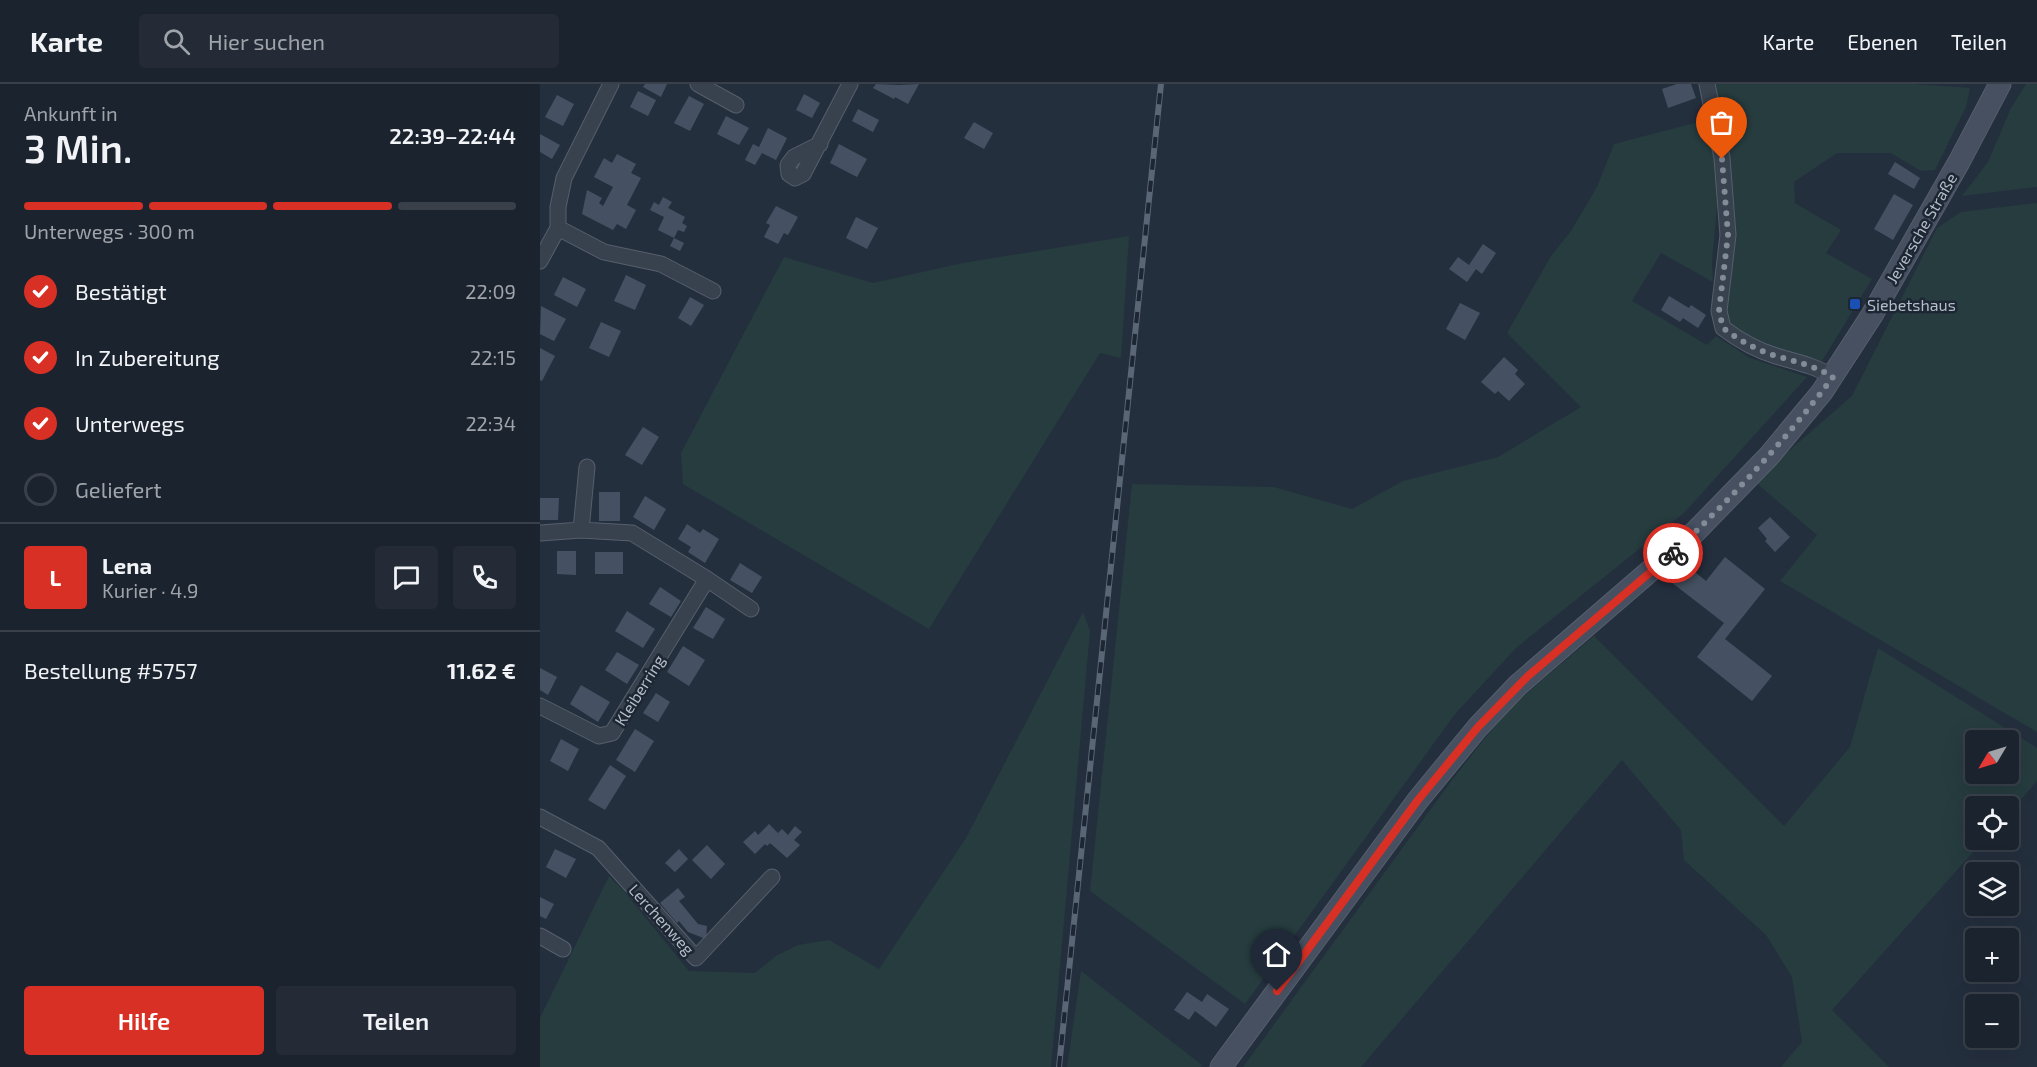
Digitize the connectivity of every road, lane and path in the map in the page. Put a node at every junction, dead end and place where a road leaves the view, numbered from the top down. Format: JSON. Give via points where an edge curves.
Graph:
{"nodes":[{"id":1,"x":611,"y":84,"type":"edge"},
{"id":2,"x":698,"y":84,"type":"edge"},
{"id":3,"x":850,"y":84,"type":"edge"},
{"id":4,"x":1707,"y":84,"type":"edge"},
{"id":5,"x":2000,"y":84,"type":"edge"},
{"id":6,"x":736,"y":105,"type":"dead end"},
{"id":7,"x":820,"y":144,"type":"dead end"},
{"id":8,"x":558,"y":228,"type":"junction"},
{"id":9,"x":540,"y":261,"type":"edge"},
{"id":10,"x":713,"y":291,"type":"dead end"},
{"id":11,"x":1833,"y":377,"type":"junction"},
{"id":12,"x":587,"y":467,"type":"dead end"},
{"id":13,"x":581,"y":530,"type":"junction"},
{"id":14,"x":540,"y":533,"type":"edge"},
{"id":15,"x":707,"y":579,"type":"junction"},
{"id":16,"x":751,"y":609,"type":"dead end"},
{"id":17,"x":540,"y":706,"type":"edge"},
{"id":18,"x":540,"y":817,"type":"edge"},
{"id":19,"x":772,"y":877,"type":"dead end"},
{"id":20,"x":540,"y":936,"type":"edge"},
{"id":21,"x":563,"y":949,"type":"dead end"},
{"id":22,"x":1221,"y":1067,"type":"edge"}],
"edges":[{"from":1,"to":8,"type":"street","via":[[564,178]]},
{"from":2,"to":6,"type":"street"},
{"from":3,"to":7,"type":"street"},
{"from":4,"to":11,"type":"street","via":[[1722,159],[1728,235],[1719,311],[1723,328],[1749,345]]},
{"from":5,"to":11,"type":"street","name":"Jeversche Straße","via":[[1959,162]]},
{"from":8,"to":9,"type":"street"},
{"from":8,"to":10,"type":"street","via":[[604,252],[661,264]]},
{"from":11,"to":22,"type":"street","name":"Jeversche Straße","via":[[1769,456],[1695,532],[1518,686],[1478,727],[1418,800]]},
{"from":12,"to":13,"type":"street"},
{"from":13,"to":14,"type":"street"},
{"from":13,"to":15,"type":"street","via":[[632,533]]},
{"from":15,"to":16,"type":"street"},
{"from":15,"to":17,"type":"street","name":"Kleiberring","via":[[612,733],[598,736]]},
{"from":18,"to":19,"type":"street","name":"Lerchenweg","via":[[598,848],[696,958]]},
{"from":20,"to":21,"type":"street"}]}
